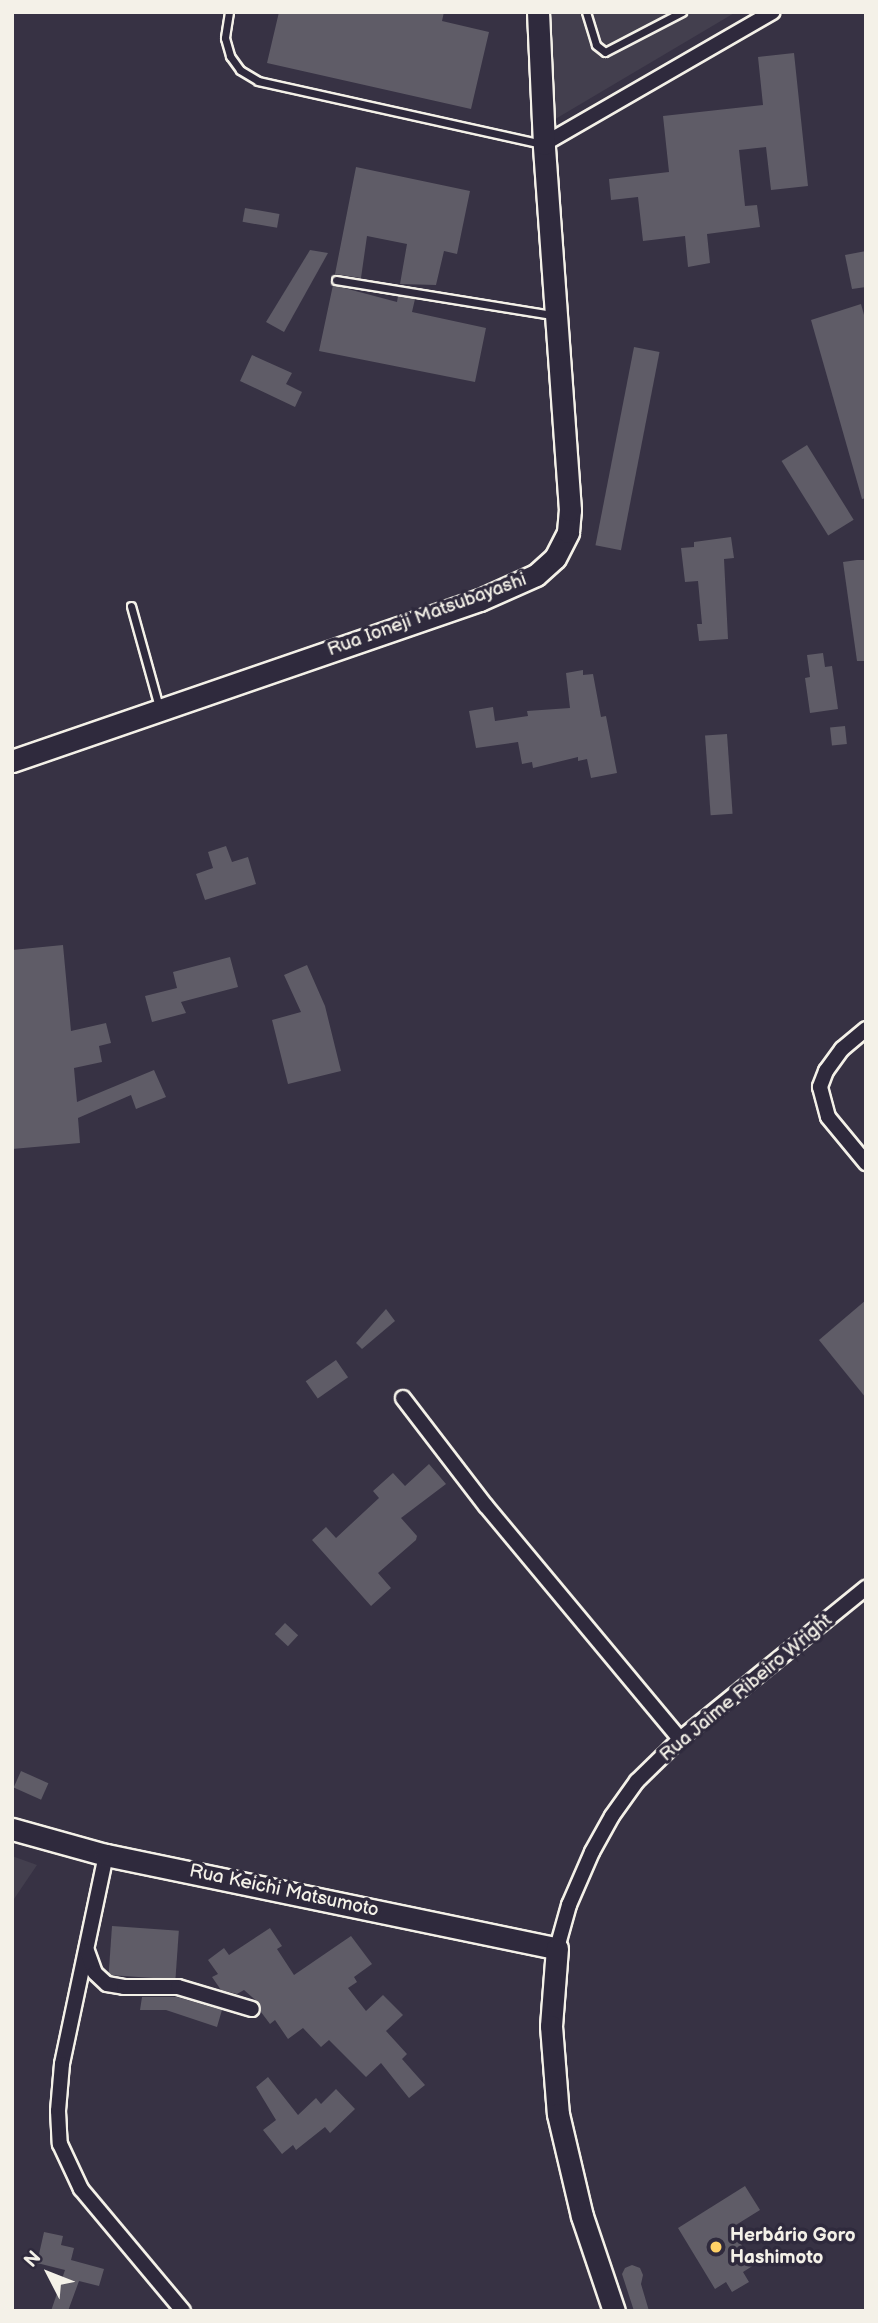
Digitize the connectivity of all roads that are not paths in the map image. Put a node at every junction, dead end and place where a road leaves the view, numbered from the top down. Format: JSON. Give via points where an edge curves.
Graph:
{"nodes":[{"id":1,"x":229,"y":12,"type":"edge"},
{"id":2,"x":538,"y":12,"type":"edge"},
{"id":3,"x":586,"y":12,"type":"edge"},
{"id":4,"x":682,"y":12,"type":"edge"},
{"id":5,"x":774,"y":12,"type":"edge"},
{"id":6,"x":544,"y":144,"type":"junction"},
{"id":7,"x":336,"y":280,"type":"dead end"},
{"id":8,"x":557,"y":316,"type":"junction"},
{"id":9,"x":131,"y":606,"type":"dead end"},
{"id":10,"x":159,"y":708,"type":"junction"},
{"id":11,"x":12,"y":761,"type":"edge"},
{"id":12,"x":866,"y":1029,"type":"edge"},
{"id":13,"x":866,"y":1163,"type":"edge"},
{"id":14,"x":402,"y":1398,"type":"dead end"},
{"id":15,"x":864,"y":1591,"type":"edge"},
{"id":16,"x":680,"y":1739,"type":"junction"},
{"id":17,"x":12,"y":1829,"type":"edge"},
{"id":18,"x":106,"y":1855,"type":"junction"},
{"id":19,"x":86,"y":1946,"type":"junction"},
{"id":20,"x":557,"y":1948,"type":"junction"},
{"id":21,"x":251,"y":2009,"type":"dead end"},
{"id":22,"x":183,"y":2311,"type":"edge"},
{"id":23,"x":614,"y":2311,"type":"edge"}],
"edges":[{"from":1,"to":6,"type":"lane","via":[[225,38],[230,56],[240,70],[258,81]]},
{"from":2,"to":6,"type":"main road","name":"Rua Ioneji Matsubayashi"},
{"from":3,"to":4,"type":"lane","via":[[596,45],[605,52]]},
{"from":5,"to":6,"type":"street"},
{"from":6,"to":8,"type":"main road","name":"Rua Ioneji Matsubayashi"},
{"from":7,"to":8,"type":"lane"},
{"from":8,"to":10,"type":"main road","name":"Rua Ioneji Matsubayashi","via":[[570,510],[568,532],[555,558],[536,575],[480,600]]},
{"from":9,"to":10,"type":"lane"},
{"from":10,"to":11,"type":"main road","name":"Rua Ioneji Matsubayashi"},
{"from":12,"to":13,"type":"street","via":[[842,1049],[820,1087],[828,1117]]},
{"from":14,"to":16,"type":"street"},
{"from":15,"to":16,"type":"street","name":"Rua Jaime Ribeiro Wright"},
{"from":16,"to":20,"type":"street","name":"Rua Jaime Ribeiro Wright","via":[[637,1781],[612,1816],[569,1905]]},
{"from":17,"to":18,"type":"main road","name":"Rua Keichi Matsumoto"},
{"from":18,"to":19,"type":"street"},
{"from":18,"to":20,"type":"main road","name":"Rua Keichi Matsumoto"},
{"from":19,"to":21,"type":"street","via":[[95,1973],[107,1983],[178,1987]]},
{"from":19,"to":22,"type":"street","via":[[62,2064],[60,2144],[81,2189]]},
{"from":20,"to":23,"type":"main road","name":"Rua Jaime Ribeiro Wright","via":[[551,2026],[558,2114],[582,2216]]}]}
